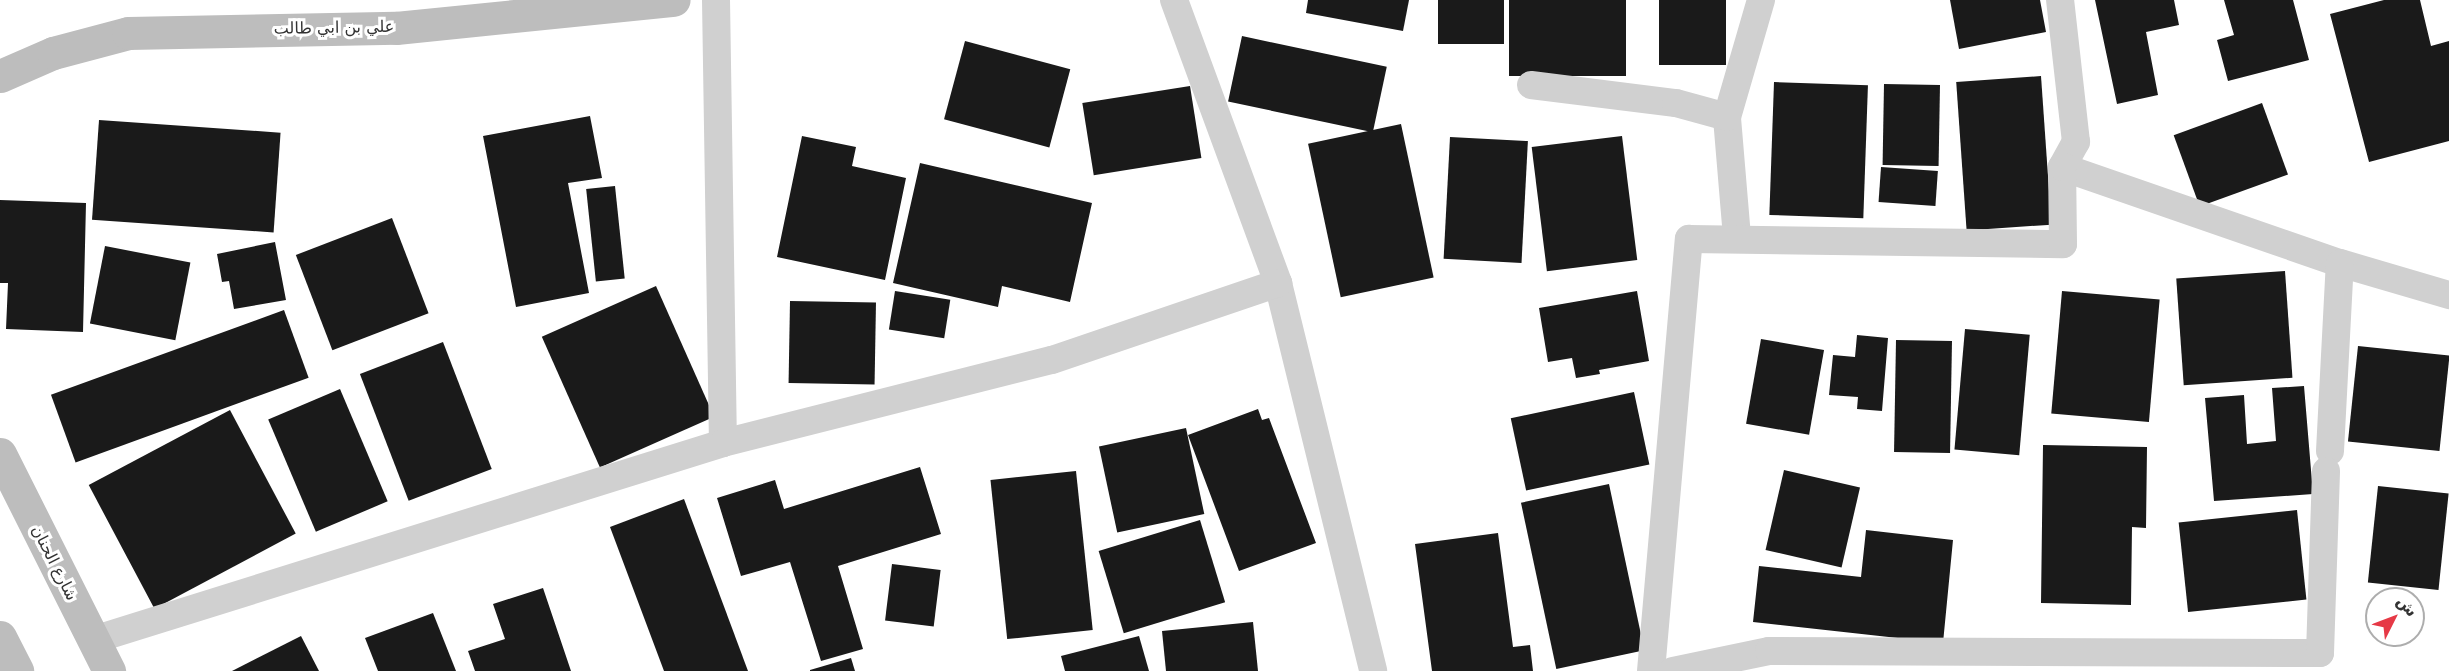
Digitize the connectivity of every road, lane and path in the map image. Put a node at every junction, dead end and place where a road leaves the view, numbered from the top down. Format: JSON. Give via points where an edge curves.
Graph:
{"nodes":[{"id":1,"x":674,"y":0,"type":"edge"},
{"id":2,"x":716,"y":0,"type":"edge"},
{"id":3,"x":1174,"y":0,"type":"edge"},
{"id":4,"x":1761,"y":0,"type":"edge"},
{"id":5,"x":2060,"y":0,"type":"edge"},
{"id":6,"x":0,"y":76,"type":"edge"},
{"id":7,"x":1531,"y":85,"type":"dead end"},
{"id":8,"x":1727,"y":117,"type":"junction"},
{"id":9,"x":2062,"y":167,"type":"junction"},
{"id":10,"x":1737,"y":237,"type":"junction"},
{"id":11,"x":2340,"y":263,"type":"junction"},
{"id":12,"x":1278,"y":282,"type":"junction"},
{"id":13,"x":2449,"y":295,"type":"edge"},
{"id":14,"x":723,"y":443,"type":"junction"},
{"id":15,"x":0,"y":454,"type":"edge"},
{"id":16,"x":0,"y":637,"type":"edge"},
{"id":17,"x":93,"y":640,"type":"junction"},
{"id":18,"x":1769,"y":661,"type":"edge"},
{"id":19,"x":17,"y":671,"type":"edge"},
{"id":20,"x":109,"y":671,"type":"edge"},
{"id":21,"x":1373,"y":671,"type":"edge"},
{"id":22,"x":1651,"y":671,"type":"edge"},
{"id":23,"x":1673,"y":671,"type":"edge"}],
"edges":[{"from":1,"to":6,"type":"main road","name":"علي بن ابي طالب","via":[[396,28],[128,33],[53,52]]},
{"from":2,"to":14,"type":"street"},
{"from":3,"to":12,"type":"street"},
{"from":4,"to":8,"type":"street"},
{"from":5,"to":9,"type":"street","via":[[2076,142]]},
{"from":7,"to":8,"type":"street","via":[[1676,103]]},
{"from":8,"to":10,"type":"street"},
{"from":9,"to":10,"type":"street","via":[[2063,244]]},
{"from":9,"to":11,"type":"street"},
{"from":10,"to":22,"type":"street","via":[[1689,239]]},
{"from":11,"to":13,"type":"street"},
{"from":11,"to":18,"type":"street","via":[[2320,653]]},
{"from":12,"to":14,"type":"street","via":[[1052,360]]},
{"from":12,"to":21,"type":"street"},
{"from":14,"to":17,"type":"street"},
{"from":15,"to":17,"type":"main road","name":"شارع الحنان"},
{"from":16,"to":19,"type":"main road"},
{"from":17,"to":20,"type":"main road","name":"شارع الحنان"},
{"from":18,"to":23,"type":"street"}]}
